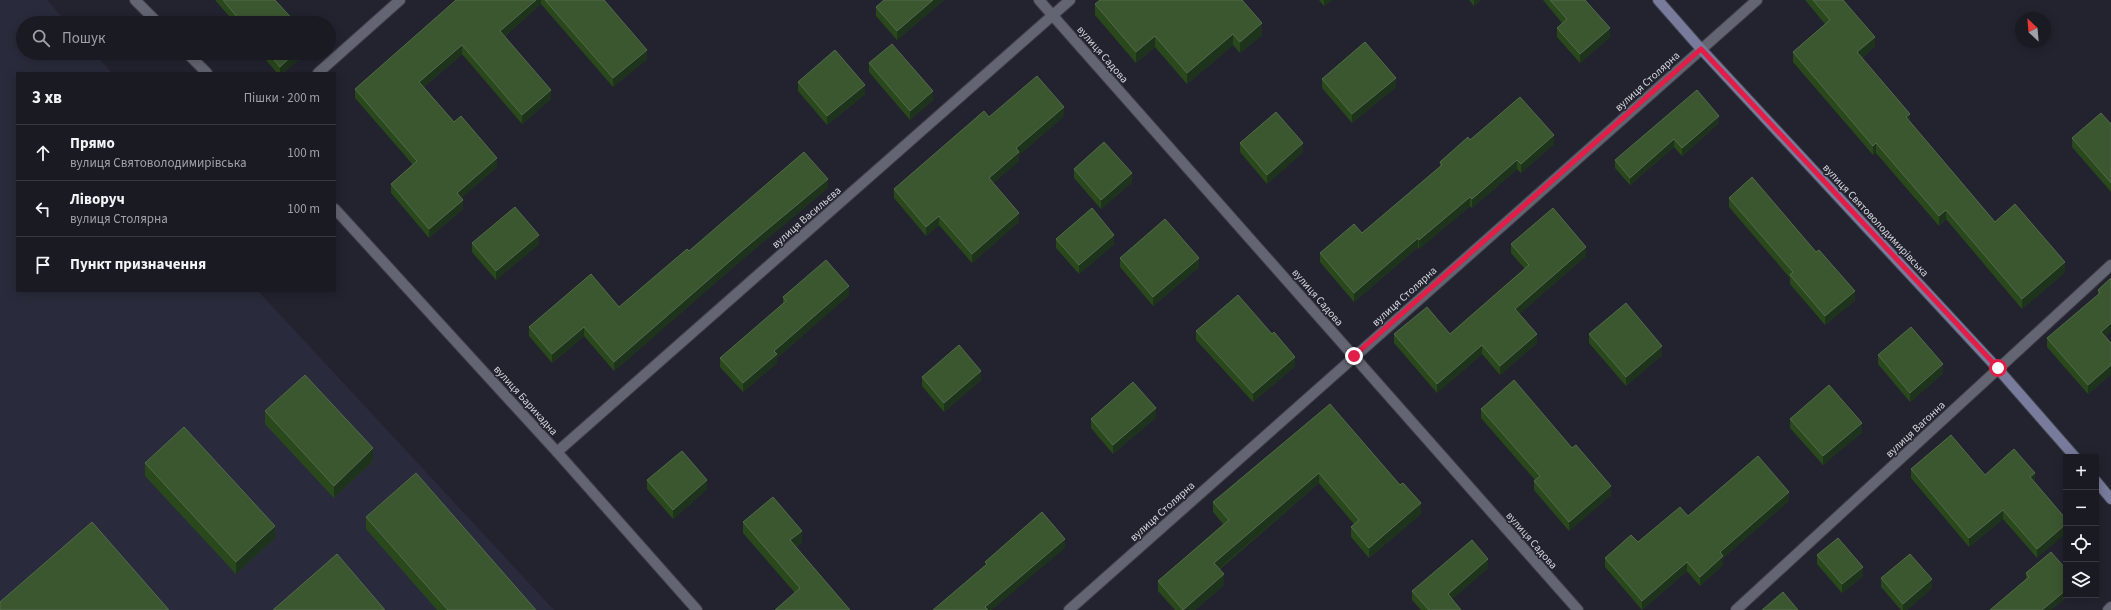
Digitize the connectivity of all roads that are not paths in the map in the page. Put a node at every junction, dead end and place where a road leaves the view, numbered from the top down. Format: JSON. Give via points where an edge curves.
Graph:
{"nodes":[{"id":1,"x":135,"y":0,"type":"edge"},
{"id":2,"x":400,"y":0,"type":"edge"},
{"id":3,"x":1039,"y":0,"type":"edge"},
{"id":4,"x":1070,"y":0,"type":"edge"},
{"id":5,"x":1658,"y":0,"type":"edge"},
{"id":6,"x":1756,"y":0,"type":"edge"},
{"id":7,"x":1053,"y":15,"type":"junction"},
{"id":8,"x":151,"y":16,"type":"edge"},
{"id":9,"x":1701,"y":49,"type":"junction"},
{"id":10,"x":336,"y":57,"type":"edge"},
{"id":11,"x":194,"y":60,"type":"edge"},
{"id":12,"x":333,"y":60,"type":"edge"},
{"id":13,"x":206,"y":72,"type":"edge"},
{"id":14,"x":319,"y":72,"type":"edge"},
{"id":15,"x":336,"y":210,"type":"edge"},
{"id":16,"x":2111,"y":265,"type":"edge"},
{"id":17,"x":1354,"y":356,"type":"junction"},
{"id":18,"x":1998,"y":368,"type":"junction"},
{"id":19,"x":557,"y":452,"type":"junction"},
{"id":20,"x":2072,"y":454,"type":"edge"},
{"id":21,"x":2099,"y":485,"type":"edge"},
{"id":22,"x":2111,"y":499,"type":"edge"},
{"id":23,"x":2111,"y":607,"type":"edge"},
{"id":24,"x":697,"y":610,"type":"edge"},
{"id":25,"x":1069,"y":610,"type":"edge"},
{"id":26,"x":1578,"y":610,"type":"edge"},
{"id":27,"x":1736,"y":610,"type":"edge"},
{"id":28,"x":2108,"y":610,"type":"edge"}],
"edges":[{"from":1,"to":8,"type":"street"},
{"from":2,"to":10,"type":"street"},
{"from":3,"to":7,"type":"street","name":"вулиця Садова"},
{"from":4,"to":7,"type":"street","name":"вулиця Васильєва"},
{"from":5,"to":9,"type":"street","name":"вулиця Святоволодимирівська"},
{"from":6,"to":9,"type":"street","name":"вулиця Столярна"},
{"from":7,"to":17,"type":"street","name":"вулиця Садова"},
{"from":7,"to":19,"type":"street","name":"вулиця Васильєва"},
{"from":9,"to":17,"type":"street","name":"вулиця Столярна"},
{"from":9,"to":18,"type":"street","name":"вулиця Святоволодимирівська"},
{"from":11,"to":13,"type":"street"},
{"from":12,"to":14,"type":"street"},
{"from":15,"to":19,"type":"street","name":"вулиця Барикадна"},
{"from":16,"to":18,"type":"street","name":"вулиця Вагонна"},
{"from":17,"to":25,"type":"street","name":"вулиця Столярна"},
{"from":17,"to":26,"type":"street","name":"вулиця Садова"},
{"from":18,"to":20,"type":"street","name":"вулиця Святоволодимирівська"},
{"from":18,"to":27,"type":"street","name":"вулиця Вагонна"},
{"from":19,"to":24,"type":"street","name":"вулиця Барикадна"},
{"from":21,"to":22,"type":"street"},
{"from":23,"to":28,"type":"street"}]}
